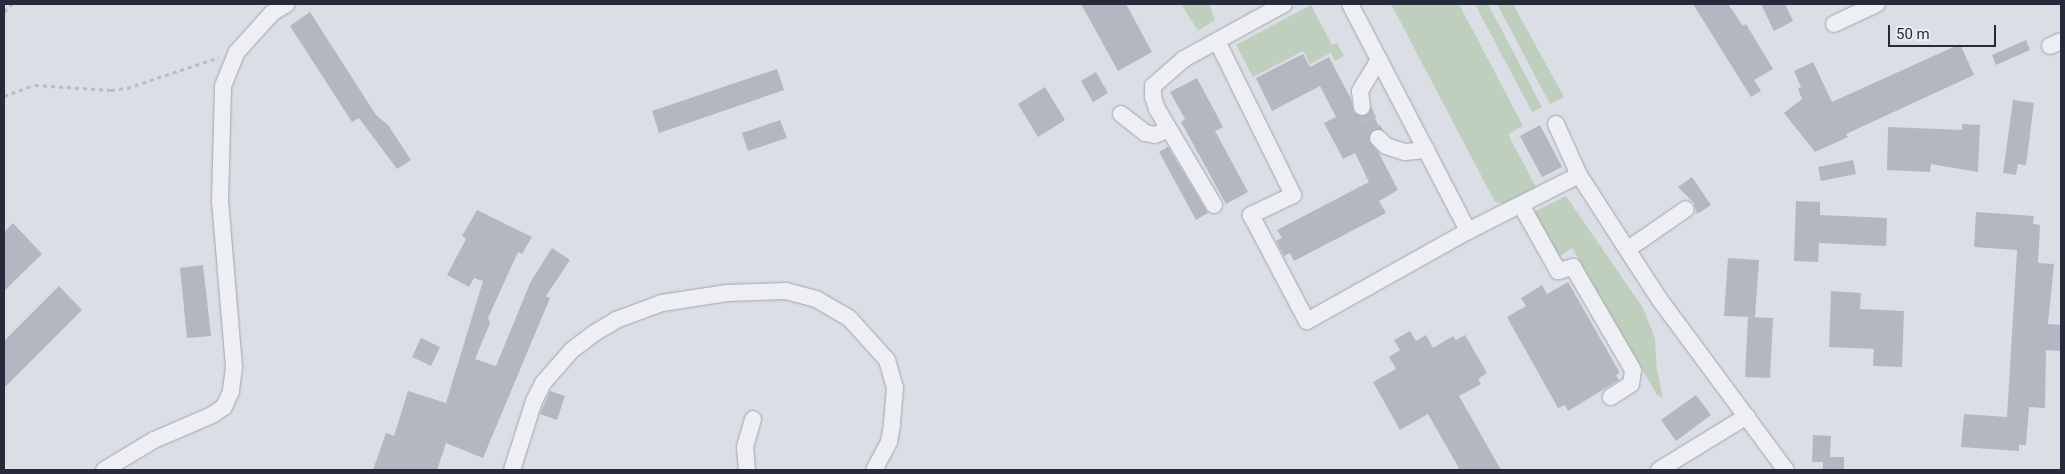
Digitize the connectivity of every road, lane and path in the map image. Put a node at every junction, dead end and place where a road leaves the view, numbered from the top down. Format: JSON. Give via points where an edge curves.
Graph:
{"nodes":[{"id":1,"x":12,"y":4,"type":"edge"},
{"id":2,"x":287,"y":4,"type":"edge"},
{"id":3,"x":1284,"y":4,"type":"edge"},
{"id":4,"x":1350,"y":4,"type":"edge"},
{"id":5,"x":1877,"y":4,"type":"edge"},
{"id":6,"x":269,"y":9,"type":"edge"},
{"id":7,"x":4,"y":12,"type":"edge"},
{"id":8,"x":1834,"y":24,"type":"dead end"},
{"id":9,"x":1216,"y":41,"type":"junction"},
{"id":10,"x":237,"y":52,"type":"junction"},
{"id":11,"x":1379,"y":59,"type":"junction"},
{"id":12,"x":4,"y":96,"type":"edge"},
{"id":13,"x":1362,"y":106,"type":"tunnel mouth"},
{"id":14,"x":1121,"y":114,"type":"dead end"},
{"id":15,"x":1556,"y":124,"type":"dead end"},
{"id":16,"x":1169,"y":129,"type":"junction"},
{"id":17,"x":1378,"y":138,"type":"tunnel mouth"},
{"id":18,"x":1427,"y":150,"type":"junction"},
{"id":19,"x":1579,"y":175,"type":"junction"},
{"id":20,"x":1214,"y":205,"type":"dead end"},
{"id":21,"x":1521,"y":205,"type":"junction"},
{"id":22,"x":1686,"y":209,"type":"dead end"},
{"id":23,"x":1468,"y":231,"type":"junction"},
{"id":24,"x":1628,"y":248,"type":"junction"},
{"id":25,"x":1611,"y":397,"type":"dead end"},
{"id":26,"x":1747,"y":416,"type":"junction"},
{"id":27,"x":753,"y":418,"type":"dead end"},
{"id":28,"x":104,"y":470,"type":"edge"},
{"id":29,"x":512,"y":470,"type":"edge"},
{"id":30,"x":747,"y":470,"type":"edge"},
{"id":31,"x":874,"y":470,"type":"edge"},
{"id":32,"x":1659,"y":470,"type":"edge"},
{"id":33,"x":1786,"y":470,"type":"edge"}],
"edges":[{"from":1,"to":7,"type":"path"},
{"from":2,"to":6,"type":"street"},
{"from":3,"to":9,"type":"street"},
{"from":4,"to":11,"type":"street"},
{"from":5,"to":8,"type":"street"},
{"from":6,"to":10,"type":"street"},
{"from":9,"to":16,"type":"street","via":[[1184,59],[1154,86],[1153,97]]},
{"from":9,"to":23,"type":"street","via":[[1293,194],[1251,215],[1307,321]]},
{"from":10,"to":12,"type":"path","via":[[127,88],[111,90],[44,84]]},
{"from":10,"to":28,"type":"street","via":[[222,86],[221,110],[220,202],[234,367],[231,391],[224,407],[212,415],[154,440]]},
{"from":11,"to":13,"type":"street","via":[[1360,91]]},
{"from":11,"to":18,"type":"street"},
{"from":14,"to":16,"type":"street","via":[[1145,133],[1155,135]]},
{"from":15,"to":19,"type":"street"},
{"from":16,"to":20,"type":"street"},
{"from":17,"to":18,"type":"street","via":[[1386,146],[1405,152]]},
{"from":18,"to":23,"type":"street"},
{"from":19,"to":21,"type":"street"},
{"from":19,"to":24,"type":"street"},
{"from":21,"to":23,"type":"street"},
{"from":21,"to":25,"type":"street","via":[[1558,270],[1573,267],[1634,370],[1631,384]]},
{"from":22,"to":24,"type":"street"},
{"from":24,"to":26,"type":"street","via":[[1660,300]]},
{"from":26,"to":32,"type":"street"},
{"from":26,"to":33,"type":"street"},
{"from":27,"to":30,"type":"street","via":[[745,447]]},
{"from":29,"to":31,"type":"street","via":[[543,382],[572,350],[593,334],[624,316],[662,303],[727,292],[786,292],[816,299],[850,319],[887,360],[895,388],[892,425],[889,442]]}]}
